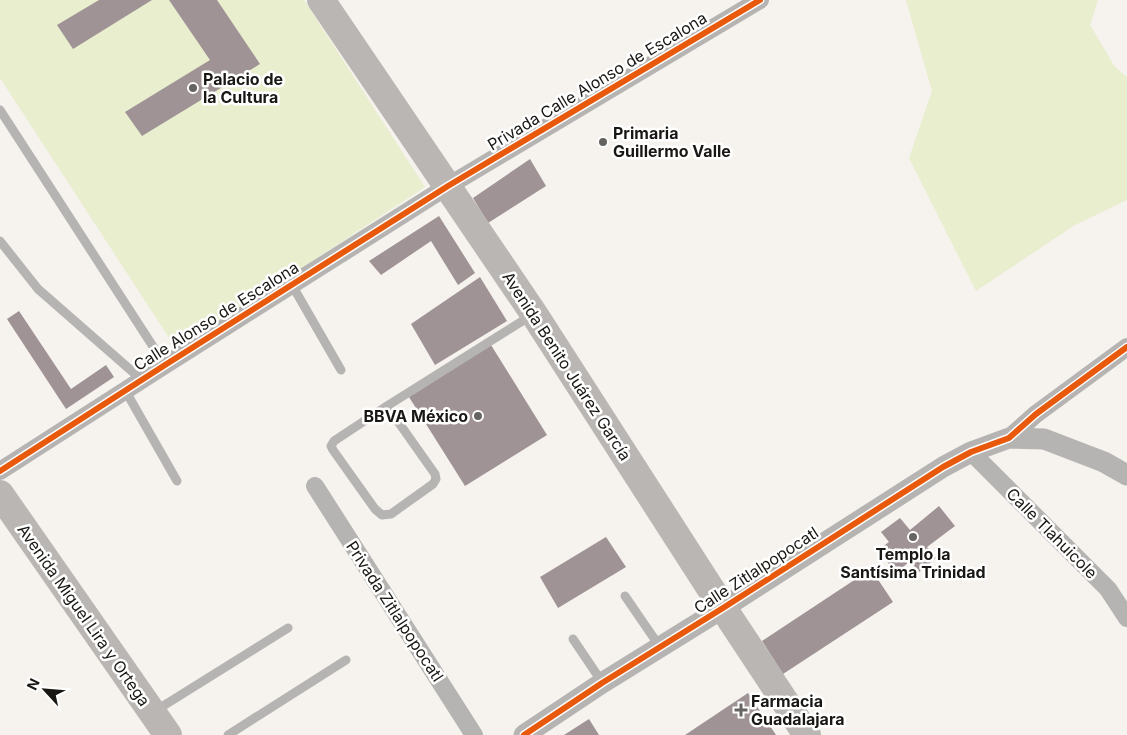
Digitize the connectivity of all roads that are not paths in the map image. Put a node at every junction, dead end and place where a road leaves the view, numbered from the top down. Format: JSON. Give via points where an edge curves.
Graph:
{"nodes":[{"id":1,"x":321,"y":0,"type":"edge"},
{"id":2,"x":760,"y":0,"type":"edge"},
{"id":3,"x":0,"y":110,"type":"edge"},
{"id":4,"x":448,"y":186,"type":"junction"},
{"id":5,"x":0,"y":241,"type":"edge"},
{"id":6,"x":292,"y":285,"type":"junction"},
{"id":7,"x":534,"y":314,"type":"junction"},
{"id":8,"x":1127,"y":347,"type":"edge"},
{"id":9,"x":165,"y":365,"type":"junction"},
{"id":10,"x":342,"y":370,"type":"dead end"},
{"id":11,"x":142,"y":380,"type":"junction"},
{"id":12,"x":126,"y":390,"type":"junction"},
{"id":13,"x":387,"y":406,"type":"junction"},
{"id":14,"x":1009,"y":438,"type":"junction"},
{"id":15,"x":971,"y":452,"type":"junction"},
{"id":16,"x":0,"y":472,"type":"edge"},
{"id":17,"x":1127,"y":475,"type":"edge"},
{"id":18,"x":178,"y":481,"type":"dead end"},
{"id":19,"x":315,"y":486,"type":"dead end"},
{"id":20,"x":0,"y":494,"type":"edge"},
{"id":21,"x":625,"y":596,"type":"dead end"},
{"id":22,"x":723,"y":608,"type":"junction"},
{"id":23,"x":1127,"y":618,"type":"edge"},
{"id":24,"x":288,"y":628,"type":"dead end"},
{"id":25,"x":572,"y":639,"type":"dead end"},
{"id":26,"x":660,"y":647,"type":"junction"},
{"id":27,"x":346,"y":660,"type":"dead end"},
{"id":28,"x":602,"y":683,"type":"junction"},
{"id":29,"x":152,"y":713,"type":"junction"},
{"id":30,"x":168,"y":735,"type":"edge"},
{"id":31,"x":228,"y":735,"type":"edge"},
{"id":32,"x":474,"y":735,"type":"edge"},
{"id":33,"x":524,"y":735,"type":"edge"},
{"id":34,"x":808,"y":735,"type":"edge"}],
"edges":[{"from":1,"to":4,"type":"main road","name":"Avenida Benito Juárez García"},
{"from":2,"to":4,"type":"street","name":"Privada Calle Alonso de Escalona"},
{"from":3,"to":9,"type":"lane"},
{"from":4,"to":6,"type":"street","name":"Calle Alonso de Escalona"},
{"from":4,"to":7,"type":"main road","name":"Avenida Benito Juárez García"},
{"from":5,"to":11,"type":"lane","via":[[38,289]]},
{"from":6,"to":9,"type":"street","name":"Calle Alonso de Escalona"},
{"from":6,"to":10,"type":"lane"},
{"from":7,"to":13,"type":"lane"},
{"from":7,"to":22,"type":"main road","name":"Avenida Benito Juárez García"},
{"from":8,"to":14,"type":"street","via":[[1036,414]]},
{"from":9,"to":11,"type":"street","name":"Calle Alonso de Escalona"},
{"from":11,"to":12,"type":"street","name":"Calle Alonso de Escalona"},
{"from":12,"to":16,"type":"street","name":"Calle Alonso de Escalona"},
{"from":12,"to":18,"type":"lane"},
{"from":13,"to":13,"type":"lane","via":[[331,446],[382,515],[391,514],[436,479]]},
{"from":14,"to":15,"type":"street","name":"Calle Zitlalpopocatl"},
{"from":14,"to":17,"type":"street","via":[[1044,439],[1104,462]]},
{"from":15,"to":22,"type":"street","name":"Calle Zitlalpopocatl"},
{"from":15,"to":23,"type":"street","name":"Calle Tlahuicole","via":[[1108,589]]},
{"from":19,"to":32,"type":"street","name":"Privada Zitlalpopocatl"},
{"from":20,"to":29,"type":"main road","name":"Avenida Miguel Lira y Ortega"},
{"from":21,"to":26,"type":"lane"},
{"from":22,"to":26,"type":"street","name":"Calle Zitlalpopocatl"},
{"from":22,"to":34,"type":"main road","name":"Avenida Benito Juárez García"},
{"from":24,"to":29,"type":"lane"},
{"from":25,"to":28,"type":"lane"},
{"from":26,"to":28,"type":"street","name":"Calle Zitlalpopocatl"},
{"from":27,"to":31,"type":"lane"},
{"from":28,"to":33,"type":"street","name":"Calle Zitlalpopocatl"},
{"from":29,"to":30,"type":"main road","name":"Avenida Miguel Lira y Ortega"}]}
